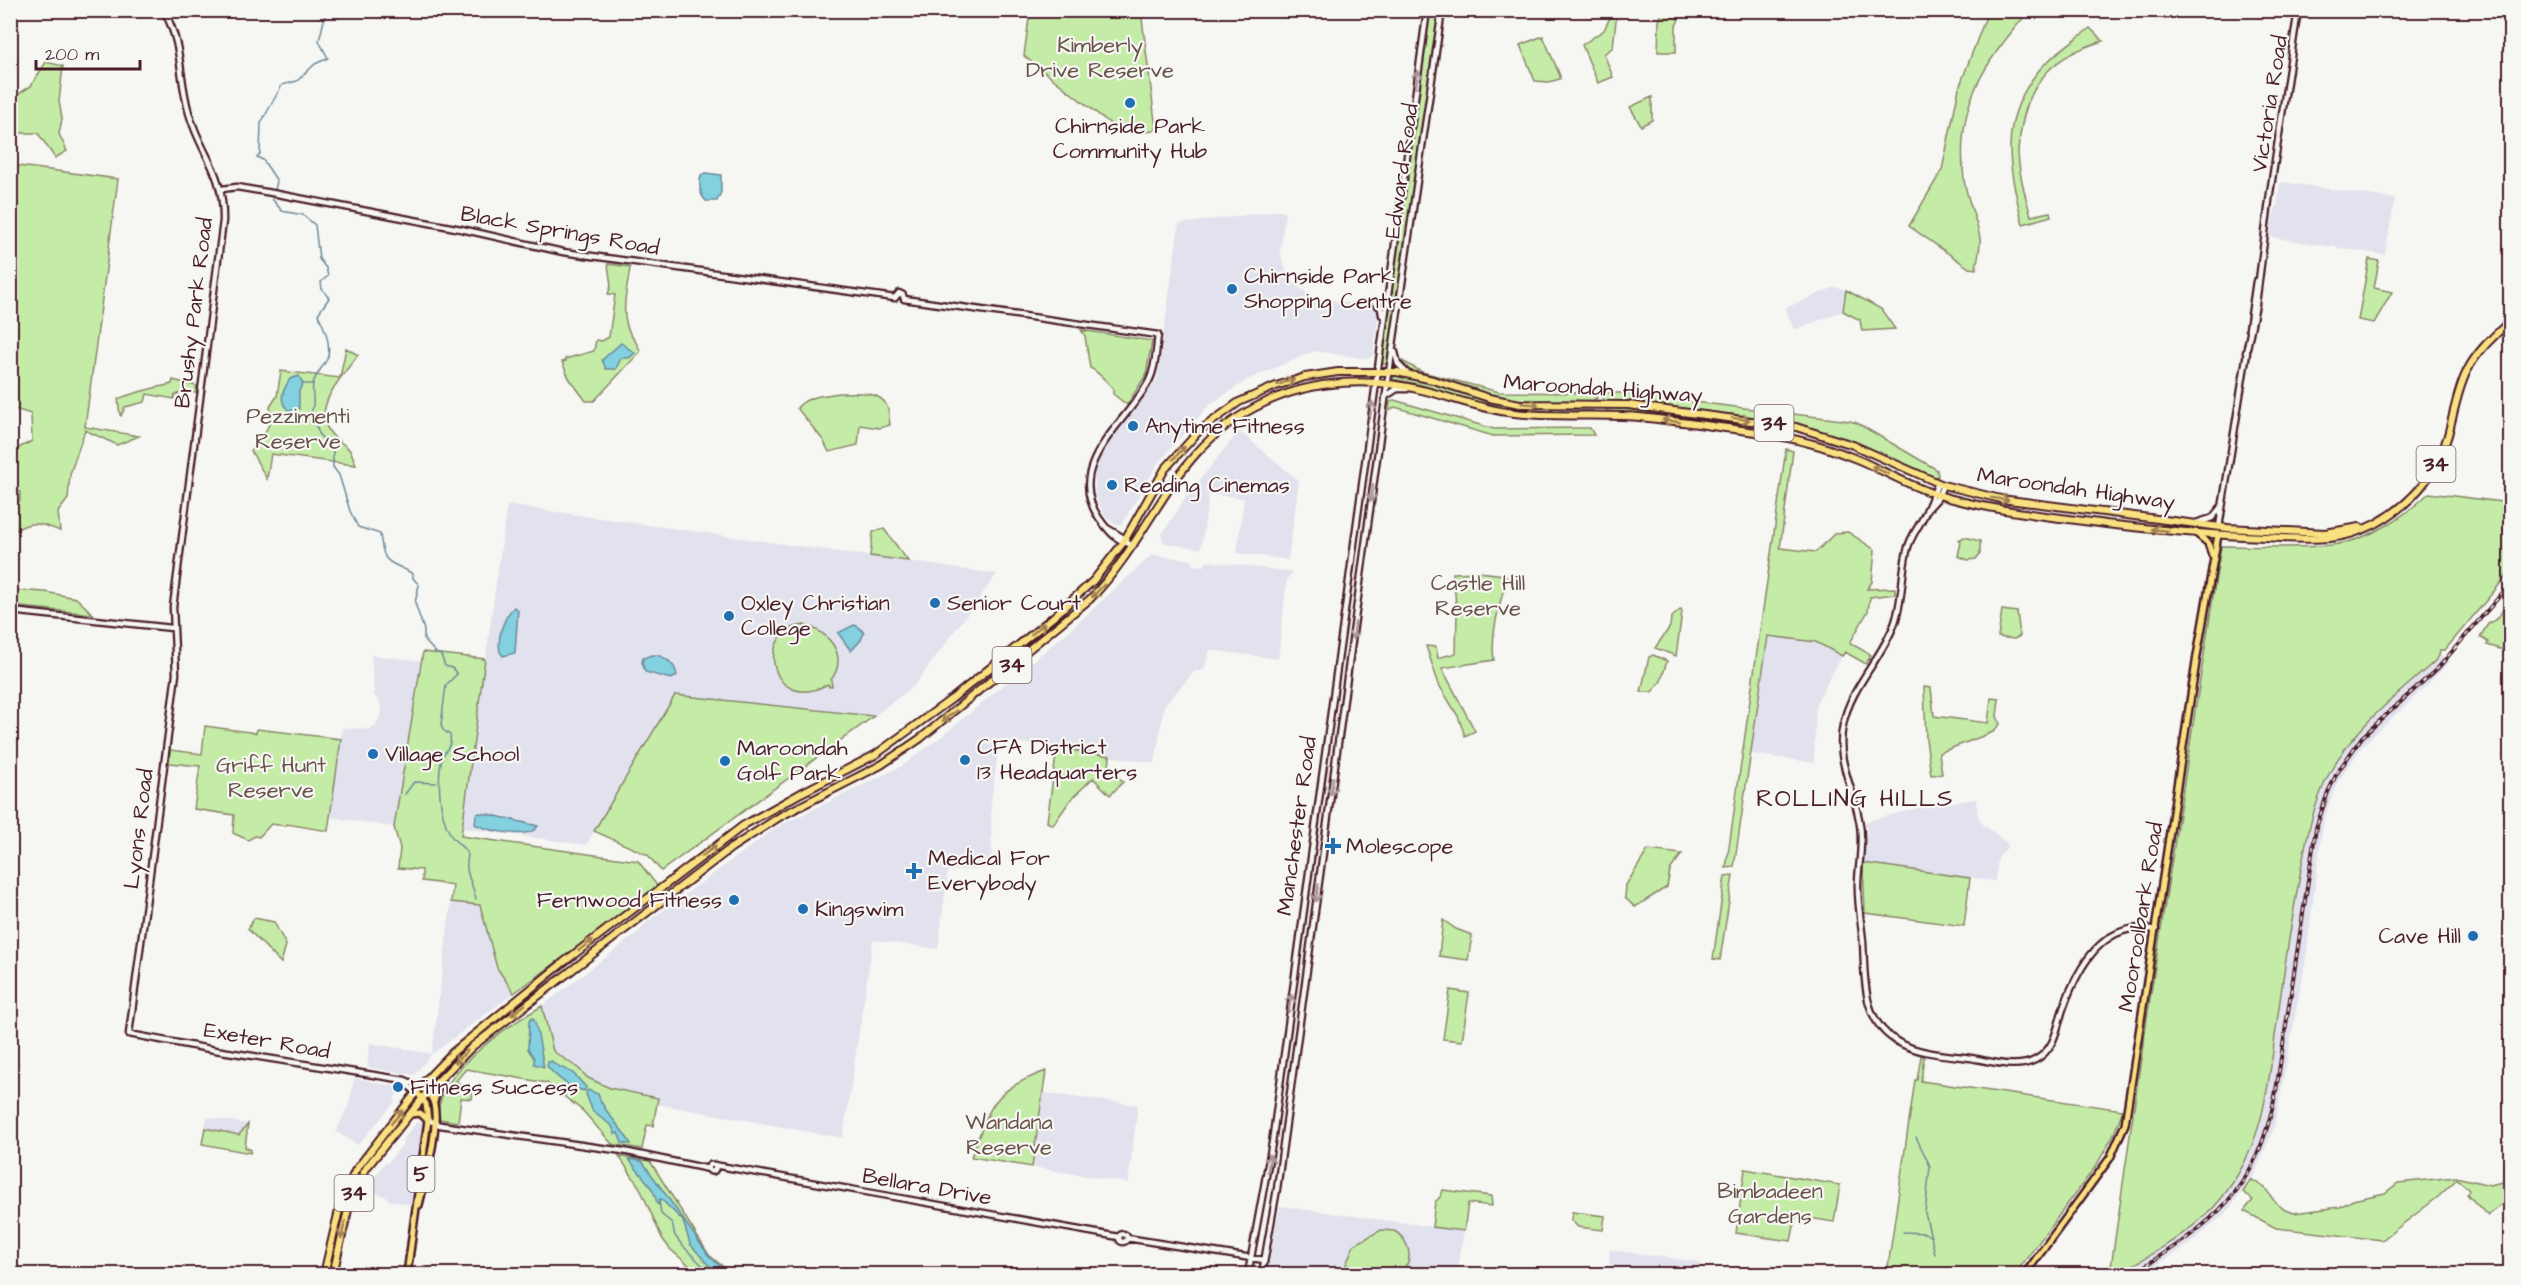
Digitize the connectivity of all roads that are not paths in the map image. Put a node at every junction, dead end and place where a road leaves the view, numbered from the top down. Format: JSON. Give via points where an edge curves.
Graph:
{"nodes":[{"id":1,"x":164,"y":10,"type":"edge"},
{"id":2,"x":1427,"y":10,"type":"edge"},
{"id":3,"x":1442,"y":10,"type":"edge"},
{"id":4,"x":2300,"y":10,"type":"edge"},
{"id":5,"x":222,"y":189,"type":"junction"},
{"id":6,"x":1374,"y":302,"type":"dead end"},
{"id":7,"x":1386,"y":303,"type":"junction"},
{"id":8,"x":1399,"y":305,"type":"junction"},
{"id":9,"x":2511,"y":321,"type":"edge"},
{"id":10,"x":1395,"y":340,"type":"junction"},
{"id":11,"x":1381,"y":342,"type":"junction"},
{"id":12,"x":1376,"y":370,"type":"junction"},
{"id":13,"x":1390,"y":371,"type":"junction"},
{"id":14,"x":1408,"y":374,"type":"junction"},
{"id":15,"x":1375,"y":382,"type":"junction"},
{"id":16,"x":1388,"y":383,"type":"junction"},
{"id":17,"x":1423,"y":390,"type":"junction"},
{"id":18,"x":1386,"y":396,"type":"junction"},
{"id":19,"x":1717,"y":416,"type":"junction"},
{"id":20,"x":1715,"y":427,"type":"junction"},
{"id":21,"x":1363,"y":470,"type":"junction"},
{"id":22,"x":1375,"y":472,"type":"junction"},
{"id":23,"x":1940,"y":484,"type":"junction"},
{"id":24,"x":1924,"y":490,"type":"junction"},
{"id":25,"x":1936,"y":494,"type":"junction"},
{"id":26,"x":2223,"y":505,"type":"junction"},
{"id":27,"x":1928,"y":507,"type":"junction"},
{"id":28,"x":2386,"y":518,"type":"junction"},
{"id":29,"x":2191,"y":524,"type":"junction"},
{"id":30,"x":2219,"y":527,"type":"junction"},
{"id":31,"x":1107,"y":528,"type":"junction"},
{"id":32,"x":2194,"y":533,"type":"junction"},
{"id":33,"x":2218,"y":535,"type":"junction"},
{"id":34,"x":1113,"y":536,"type":"junction"},
{"id":35,"x":1124,"y":541,"type":"junction"},
{"id":36,"x":1134,"y":545,"type":"junction"},
{"id":37,"x":1117,"y":551,"type":"junction"},
{"id":38,"x":2212,"y":562,"type":"junction"},
{"id":39,"x":10,"y":610,"type":"edge"},
{"id":40,"x":172,"y":628,"type":"junction"},
{"id":41,"x":1326,"y":736,"type":"junction"},
{"id":42,"x":1339,"y":738,"type":"junction"},
{"id":43,"x":801,"y":793,"type":"junction"},
{"id":44,"x":809,"y":802,"type":"junction"},
{"id":45,"x":1313,"y":835,"type":"junction"},
{"id":46,"x":1325,"y":835,"type":"junction"},
{"id":47,"x":2156,"y":930,"type":"junction"},
{"id":48,"x":129,"y":1034,"type":"joint"},
{"id":49,"x":1282,"y":1061,"type":"junction"},
{"id":50,"x":1294,"y":1063,"type":"junction"},
{"id":51,"x":440,"y":1079,"type":"junction"},
{"id":52,"x":419,"y":1089,"type":"junction"},
{"id":53,"x":425,"y":1096,"type":"junction"},
{"id":54,"x":434,"y":1103,"type":"junction"},
{"id":55,"x":411,"y":1114,"type":"junction"},
{"id":56,"x":428,"y":1120,"type":"junction"},
{"id":57,"x":434,"y":1124,"type":"junction"},
{"id":58,"x":430,"y":1137,"type":"junction"},
{"id":59,"x":1251,"y":1258,"type":"junction"},
{"id":60,"x":1264,"y":1260,"type":"junction"},
{"id":61,"x":324,"y":1275,"type":"edge"},
{"id":62,"x":333,"y":1275,"type":"edge"},
{"id":63,"x":407,"y":1275,"type":"edge"},
{"id":64,"x":1248,"y":1275,"type":"edge"},
{"id":65,"x":1262,"y":1275,"type":"edge"},
{"id":66,"x":2025,"y":1275,"type":"edge"}],
"edges":[{"from":1,"to":5,"type":"main road","name":"Brushy Park Road","via":[[177,42],[189,114]]},
{"from":7,"to":2,"type":"main road","name":"Edward Road","one_way":true},
{"from":3,"to":8,"type":"main road","name":"Edward Road"},
{"from":4,"to":26,"type":"main road","name":"Victoria Road"},
{"from":5,"to":31,"type":"main road","name":"Black Springs Road","via":[[272,192],[563,252],[895,298],[899,303],[904,299],[1158,335],[1150,378],[1092,465],[1091,498]]},
{"from":5,"to":40,"type":"main road","name":"Brushy Park Road","via":[[222,238]]},
{"from":6,"to":11,"type":"main road","via":[[1382,311]]},
{"from":7,"to":8,"type":"main road"},
{"from":7,"to":11,"type":"main road","name":"Edward Road"},
{"from":8,"to":10,"type":"main road","name":"Edward Road"},
{"from":9,"to":28,"type":"highway","name":"Maroondah Highway","number":"34","via":[[2468,370],[2444,445],[2428,478]]},
{"from":10,"to":13,"type":"main road","name":"Edward Road"},
{"from":10,"to":14,"type":"main road","via":[[1398,364]]},
{"from":11,"to":12,"type":"main road","name":"Edward Road"},
{"from":12,"to":13,"type":"highway","name":"Maroondah Highway","number":"34"},
{"from":12,"to":15,"type":"main road","name":"Edward Road"},
{"from":35,"to":12,"type":"highway","name":"Maroondah Highway","number":"34","one_way":true,"via":[[1172,461],[1199,431],[1232,407],[1305,377]]},
{"from":13,"to":14,"type":"highway","name":"Maroondah Highway","number":"34"},
{"from":13,"to":16,"type":"main road","name":"Edward Road"},
{"from":14,"to":19,"type":"highway","name":"Maroondah Highway","number":"34","one_way":true,"via":[[1514,403],[1628,405]]},
{"from":15,"to":16,"type":"highway","name":"Maroondah Highway","number":"34"},
{"from":21,"to":15,"type":"main road","name":"Manchester Road","one_way":true},
{"from":15,"to":36,"type":"highway","name":"Maroondah Highway","number":"34","via":[[1331,384],[1293,392],[1263,403],[1232,422],[1203,445],[1179,472]]},
{"from":16,"to":17,"type":"highway","name":"Maroondah Highway","number":"34"},
{"from":16,"to":18,"type":"main road","name":"Manchester Road"},
{"from":17,"to":18,"type":"main road","via":[[1397,388]]},
{"from":20,"to":17,"type":"highway","name":"Maroondah Highway","number":"34","one_way":true,"via":[[1633,416],[1507,412]]},
{"from":18,"to":22,"type":"main road","name":"Manchester Road"},
{"from":19,"to":20,"type":"highway"},
{"from":19,"to":23,"type":"highway","name":"Maroondah Highway","number":"34","one_way":true,"via":[[1810,431],[1853,445]]},
{"from":24,"to":20,"type":"highway","name":"Maroondah Highway","number":"34","one_way":true,"via":[[1810,442]]},
{"from":21,"to":22,"type":"main road"},
{"from":21,"to":41,"type":"main road","name":"Manchester Road"},
{"from":22,"to":42,"type":"main road","name":"Manchester Road","one_way":true},
{"from":23,"to":25,"type":"main road"},
{"from":23,"to":29,"type":"highway","name":"Maroondah Highway","number":"34","one_way":true,"via":[[2001,499]]},
{"from":24,"to":25,"type":"highway","name":"Maroondah Highway","number":"34"},
{"from":24,"to":27,"type":"main road"},
{"from":25,"to":27,"type":"main road"},
{"from":32,"to":25,"type":"highway","name":"Maroondah Highway","number":"34","one_way":true,"via":[[2030,514]]},
{"from":26,"to":29,"type":"main road","via":[[2212,518]]},
{"from":26,"to":30,"type":"main road","name":"Victoria Road"},
{"from":27,"to":47,"type":"main road","via":[[1906,552],[1896,621],[1846,714],[1841,732],[1842,764],[1860,824],[1858,884],[1864,983],[1875,1017],[1891,1038],[1918,1050],[2011,1064],[2031,1062],[2041,1057],[2053,1042],[2071,990],[2097,946],[2124,930]]},
{"from":28,"to":30,"type":"highway","name":"Maroondah Highway","number":"34","via":[[2336,532]]},
{"from":28,"to":33,"type":"highway","name":"Maroondah Highway","number":"34","via":[[2353,533],[2329,538]]},
{"from":29,"to":30,"type":"highway","name":"Maroondah Highway","number":"34"},
{"from":30,"to":33,"type":"highway"},
{"from":31,"to":34,"type":"main road"},
{"from":31,"to":35,"type":"main road"},
{"from":32,"to":33,"type":"highway","name":"Maroondah Highway","number":"34"},
{"from":32,"to":38,"type":"main road","via":[[2208,543]]},
{"from":33,"to":38,"type":"main road","name":"Mooroolbark Road"},
{"from":34,"to":35,"type":"main road"},
{"from":34,"to":37,"type":"main road"},
{"from":35,"to":36,"type":"main road"},
{"from":35,"to":37,"type":"highway","name":"Maroondah Highway","number":"34"},
{"from":36,"to":44,"type":"highway","name":"Maroondah Highway","number":"34","one_way":true,"via":[[1090,599],[948,717],[881,765]]},
{"from":43,"to":37,"type":"highway","name":"Maroondah Highway","number":"34","one_way":true,"via":[[875,755],[926,720],[1075,598]]},
{"from":38,"to":47,"type":"main road","name":"Mooroolbark Road"},
{"from":39,"to":40,"type":"main road"},
{"from":40,"to":48,"type":"main road","name":"Lyons Road","via":[[176,674]]},
{"from":41,"to":42,"type":"main road"},
{"from":41,"to":45,"type":"main road","name":"Manchester Road"},
{"from":42,"to":46,"type":"main road","name":"Manchester Road","one_way":true},
{"from":43,"to":44,"type":"highway"},
{"from":52,"to":43,"type":"highway","name":"Maroondah Highway","number":"34","one_way":true,"via":[[452,1053],[509,1005],[744,825]]},
{"from":44,"to":51,"type":"highway","name":"Maroondah Highway","number":"34","one_way":true,"via":[[731,849],[483,1037]]},
{"from":45,"to":46,"type":"main road"},
{"from":49,"to":45,"type":"main road","name":"Manchester Road","one_way":true},
{"from":46,"to":50,"type":"main road","name":"Manchester Road","one_way":true},
{"from":47,"to":66,"type":"main road","name":"Mooroolbark Road","via":[[2122,1135],[2110,1158]]},
{"from":48,"to":52,"type":"main road","name":"Exeter Road","via":[[399,1080]]},
{"from":49,"to":50,"type":"main road"},
{"from":59,"to":49,"type":"main road","name":"Manchester Road","one_way":true,"via":[[1267,1178]]},
{"from":50,"to":60,"type":"main road","name":"Manchester Road"},
{"from":51,"to":53,"type":"highway","name":"Maroondah Highway","number":"34"},
{"from":51,"to":54,"type":"main road"},
{"from":52,"to":53,"type":"main road"},
{"from":61,"to":52,"type":"highway","name":"Maroondah Highway","number":"34","one_way":true,"via":[[340,1206],[355,1171]]},
{"from":53,"to":54,"type":"main road"},
{"from":53,"to":55,"type":"highway","name":"Maroondah Highway","number":"34"},
{"from":53,"to":56,"type":"main road","number":"5"},
{"from":54,"to":57,"type":"main road","number":"5"},
{"from":55,"to":56,"type":"main road","via":[[420,1113]]},
{"from":55,"to":62,"type":"highway","name":"Maroondah Highway","number":"34","one_way":true,"via":[[378,1152],[358,1183]]},
{"from":56,"to":57,"type":"main road","name":"Bellara Drive"},
{"from":56,"to":58,"type":"main road","number":"5"},
{"from":57,"to":58,"type":"main road","number":"5"},
{"from":57,"to":59,"type":"main road","name":"Bellara Drive","via":[[623,1151],[1119,1237],[1123,1233],[1127,1238]]},
{"from":58,"to":63,"type":"main road","number":"5"},
{"from":59,"to":60,"type":"main road"},
{"from":59,"to":64,"type":"main road","name":"Manchester Road"},
{"from":60,"to":65,"type":"main road","name":"Manchester Road"}]}
